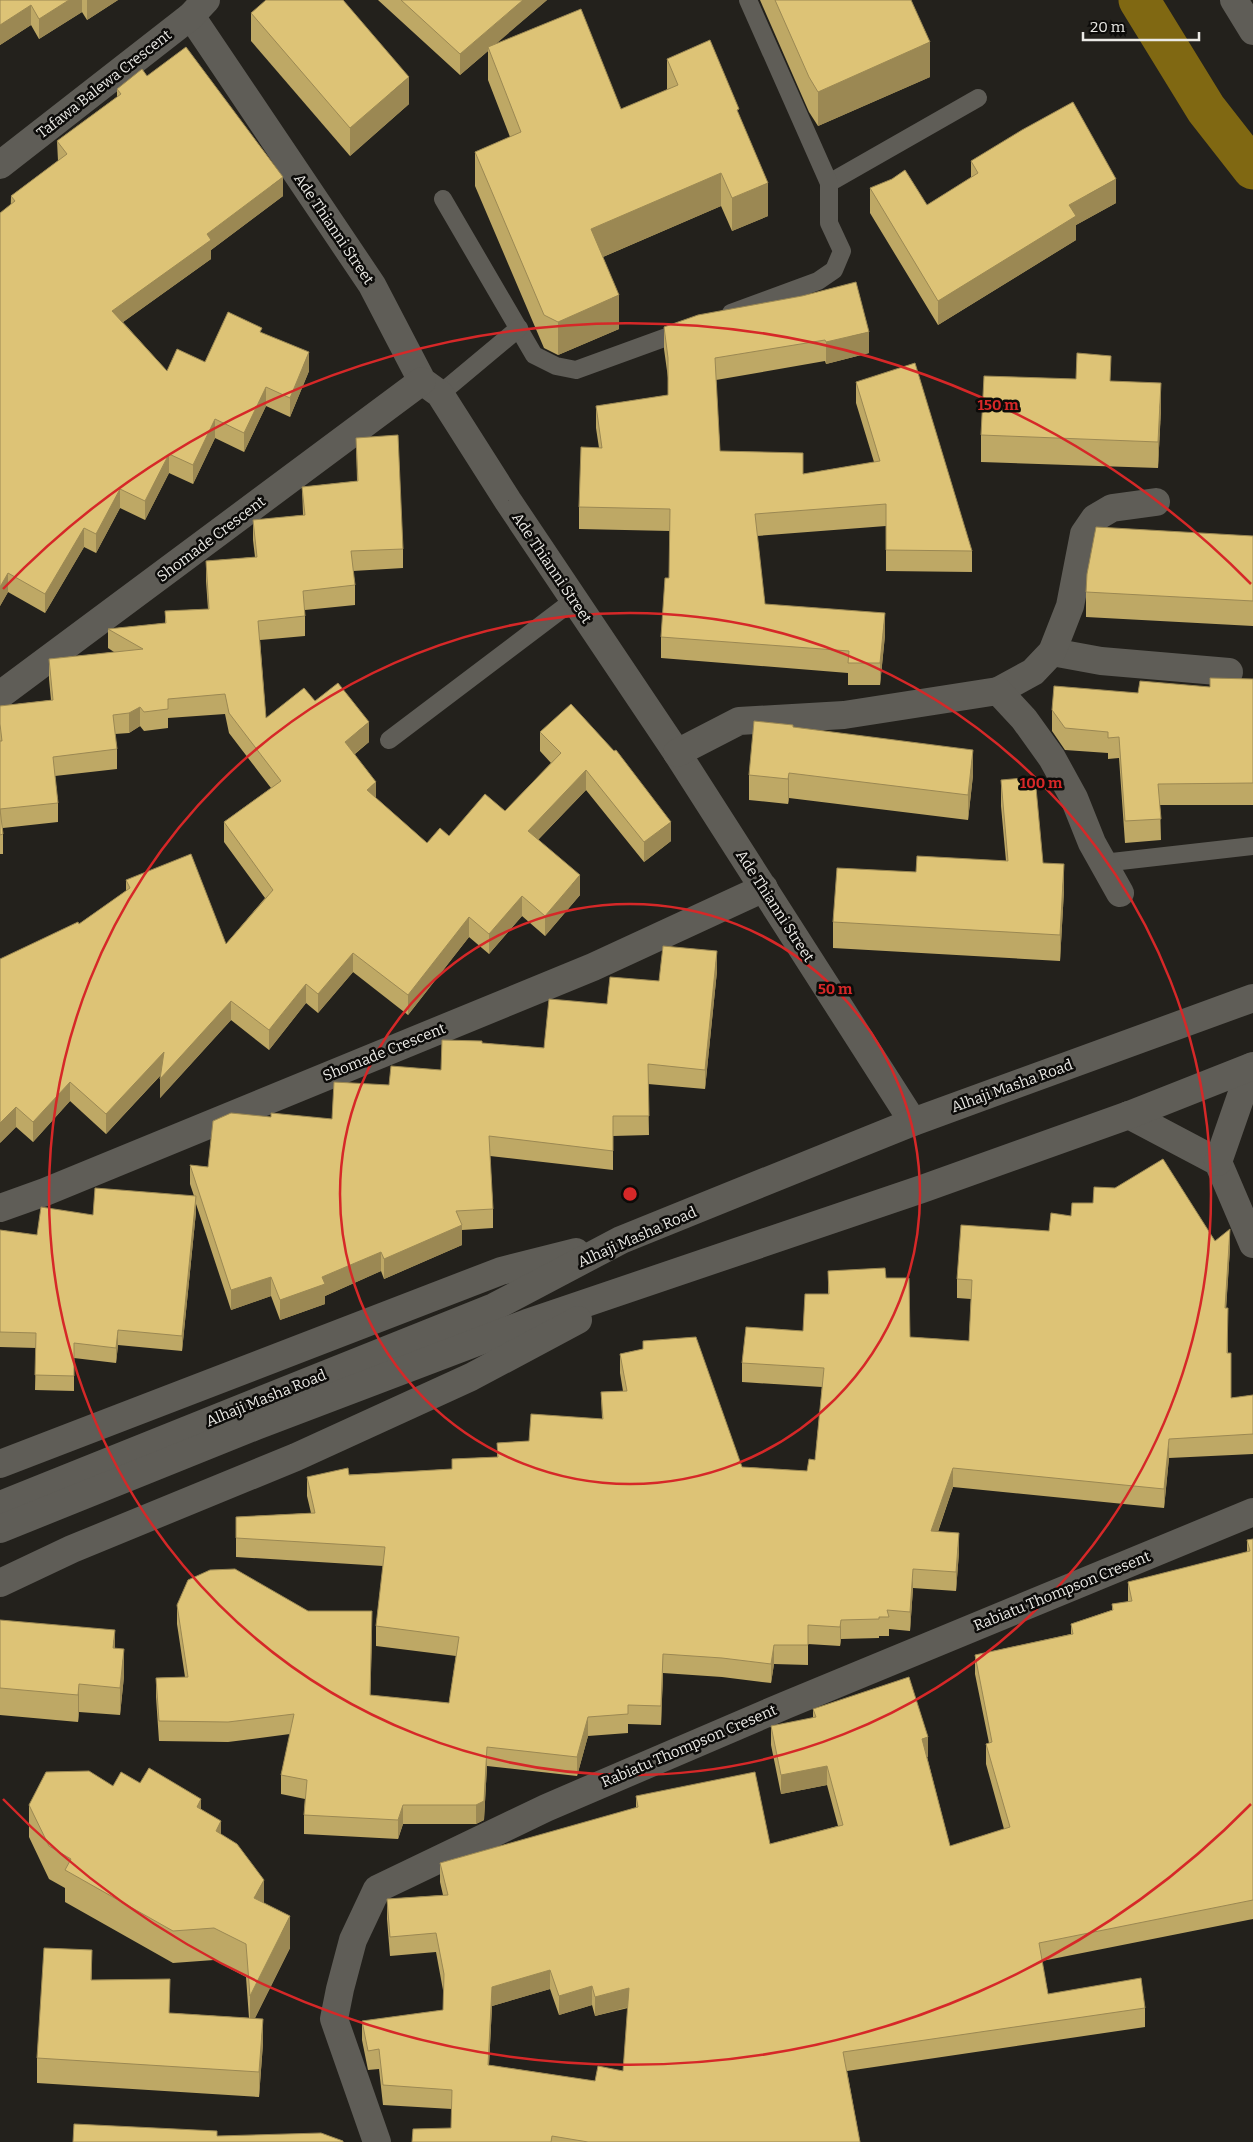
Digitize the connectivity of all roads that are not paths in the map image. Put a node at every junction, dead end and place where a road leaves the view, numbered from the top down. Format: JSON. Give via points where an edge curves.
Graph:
{"nodes":[{"id":1,"x":748,"y":0,"type":"edge"},
{"id":2,"x":1234,"y":0,"type":"edge"},
{"id":3,"x":199,"y":8,"type":"edge"},
{"id":4,"x":1253,"y":31,"type":"edge"},
{"id":5,"x":978,"y":98,"type":"dead end"},
{"id":6,"x":0,"y":165,"type":"edge"},
{"id":7,"x":829,"y":183,"type":"junction"},
{"id":8,"x":443,"y":199,"type":"dead end"},
{"id":9,"x":519,"y":328,"type":"junction"},
{"id":10,"x":431,"y":388,"type":"junction"},
{"id":11,"x":1156,"y":502,"type":"dead end"},
{"id":12,"x":574,"y":600,"type":"junction"},
{"id":13,"x":1052,"y":652,"type":"junction"},
{"id":14,"x":1229,"y":672,"type":"dead end"},
{"id":15,"x":998,"y":691,"type":"junction"},
{"id":16,"x":0,"y":695,"type":"edge"},
{"id":17,"x":389,"y":740,"type":"dead end"},
{"id":18,"x":677,"y":753,"type":"junction"},
{"id":19,"x":1253,"y":846,"type":"edge"},
{"id":20,"x":1103,"y":863,"type":"junction"},
{"id":21,"x":764,"y":888,"type":"junction"},
{"id":22,"x":1120,"y":893,"type":"dead end"},
{"id":23,"x":1253,"y":998,"type":"edge"},
{"id":24,"x":1252,"y":1067,"type":"edge"},
{"id":25,"x":1129,"y":1115,"type":"junction"},
{"id":26,"x":912,"y":1122,"type":"junction"},
{"id":27,"x":1218,"y":1162,"type":"junction"},
{"id":28,"x":0,"y":1208,"type":"edge"},
{"id":29,"x":621,"y":1240,"type":"junction"},
{"id":30,"x":1253,"y":1244,"type":"edge"},
{"id":31,"x":654,"y":1280,"type":"junction"},
{"id":32,"x":251,"y":1416,"type":"junction"},
{"id":33,"x":0,"y":1464,"type":"edge"},
{"id":34,"x":0,"y":1505,"type":"edge"},
{"id":35,"x":1253,"y":1512,"type":"edge"},
{"id":36,"x":0,"y":1530,"type":"edge"},
{"id":37,"x":0,"y":1584,"type":"edge"},
{"id":38,"x":377,"y":2142,"type":"edge"}],
"edges":[{"from":1,"to":7,"type":"lane"},
{"from":2,"to":4,"type":"street"},
{"from":3,"to":6,"type":"street","name":"Tafawa Balewa Crescent"},
{"from":3,"to":10,"type":"street","name":"Ade Thianni Street","via":[[372,285]]},
{"from":5,"to":7,"type":"lane"},
{"from":7,"to":9,"type":"lane","via":[[829,222],[842,251],[834,270],[818,281],[576,370],[556,366],[534,354]]},
{"from":8,"to":9,"type":"lane"},
{"from":9,"to":10,"type":"lane"},
{"from":10,"to":12,"type":"street","name":"Ade Thianni Street"},
{"from":10,"to":16,"type":"street","name":"Shomade Crescent"},
{"from":11,"to":13,"type":"street","via":[[1112,508],[1095,518],[1084,534],[1070,606]]},
{"from":12,"to":17,"type":"lane"},
{"from":12,"to":18,"type":"street","name":"Ade Thianni Street"},
{"from":13,"to":14,"type":"street","via":[[1101,661]]},
{"from":13,"to":15,"type":"street","via":[[1033,672]]},
{"from":15,"to":18,"type":"street","via":[[844,714],[739,721]]},
{"from":15,"to":20,"type":"street","via":[[1024,719],[1052,758]]},
{"from":18,"to":21,"type":"street","name":"Ade Thianni Street"},
{"from":19,"to":20,"type":"lane"},
{"from":20,"to":22,"type":"street"},
{"from":21,"to":26,"type":"street","name":"Ade Thianni Street"},
{"from":21,"to":28,"type":"street","name":"Shomade Crescent","via":[[593,967]]},
{"from":23,"to":26,"type":"street","name":"Alhaji Masha Road"},
{"from":24,"to":25,"type":"street","name":"Alhaji Masha Road"},
{"from":24,"to":27,"type":"street"},
{"from":25,"to":27,"type":"street"},
{"from":25,"to":31,"type":"street","name":"Alhaji Masha Road"},
{"from":26,"to":29,"type":"street","name":"Alhaji Masha Road"},
{"from":27,"to":30,"type":"street"},
{"from":29,"to":32,"type":"street","name":"Alhaji Masha Road","via":[[494,1307]]},
{"from":29,"to":33,"type":"street","via":[[501,1271]]},
{"from":31,"to":32,"type":"street","name":"Alhaji Masha Road"},
{"from":31,"to":37,"type":"street","via":[[471,1377],[296,1457],[72,1549]]},
{"from":32,"to":34,"type":"street","name":"Alhaji Masha Road"},
{"from":32,"to":36,"type":"street","name":"Alhaji Masha Road"},
{"from":35,"to":38,"type":"street","name":"Rabiatu Thompson Cresent","via":[[546,1808],[376,1889],[353,1940],[334,2019]]}]}
